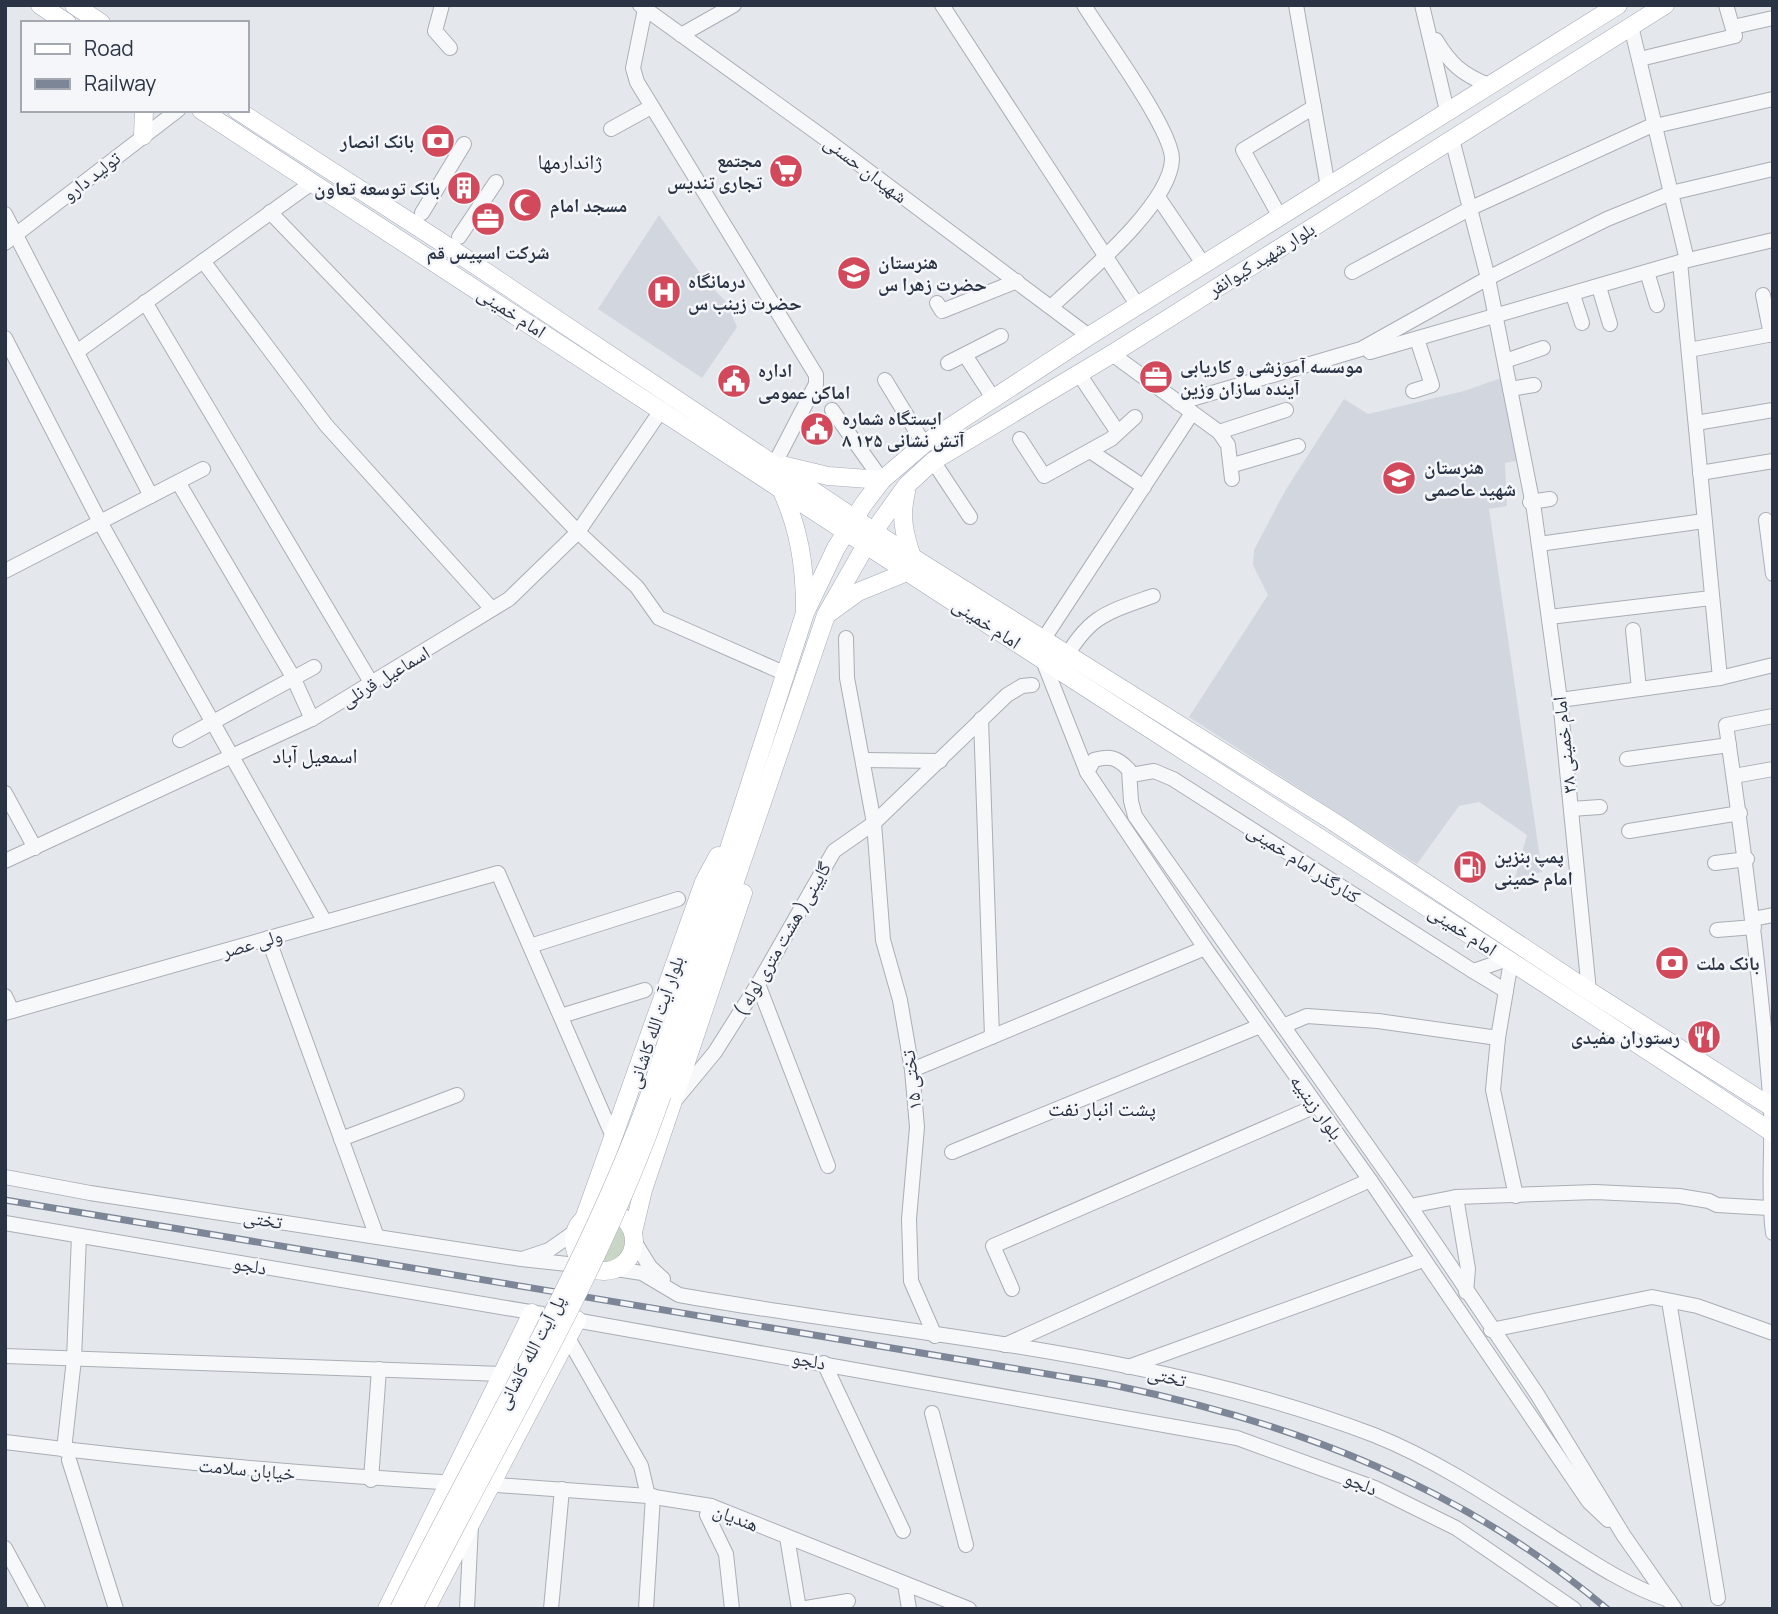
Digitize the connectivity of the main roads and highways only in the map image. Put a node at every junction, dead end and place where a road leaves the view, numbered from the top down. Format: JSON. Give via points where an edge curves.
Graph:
{"nodes":[{"id":1,"x":40,"y":5,"type":"edge"},
{"id":2,"x":74,"y":5,"type":"edge"},
{"id":3,"x":1618,"y":5,"type":"edge"},
{"id":4,"x":1664,"y":5,"type":"edge"},
{"id":5,"x":64,"y":21,"type":"edge"},
{"id":6,"x":98,"y":21,"type":"edge"},
{"id":7,"x":144,"y":112,"type":"edge"},
{"id":8,"x":204,"y":112,"type":"edge"},
{"id":9,"x":240,"y":112,"type":"edge"},
{"id":10,"x":143,"y":136,"type":"road end"},
{"id":11,"x":1089,"y":336,"type":"junction"},
{"id":12,"x":1112,"y":354,"type":"junction"},
{"id":13,"x":775,"y":463,"type":"junction"},
{"id":14,"x":882,"y":480,"type":"junction"},
{"id":15,"x":907,"y":485,"type":"junction"},
{"id":16,"x":780,"y":487,"type":"junction"},
{"id":17,"x":851,"y":525,"type":"junction"},
{"id":18,"x":870,"y":538,"type":"junction"},
{"id":19,"x":909,"y":564,"type":"junction"},
{"id":20,"x":805,"y":613,"type":"junction"},
{"id":21,"x":827,"y":615,"type":"junction"},
{"id":22,"x":1063,"y":663,"type":"junction"},
{"id":23,"x":733,"y":828,"type":"junction"},
{"id":24,"x":662,"y":1096,"type":"junction"},
{"id":25,"x":1772,"y":1107,"type":"edge"},
{"id":26,"x":1772,"y":1133,"type":"edge"},
{"id":27,"x":601,"y":1177,"type":"junction"},
{"id":28,"x":643,"y":1190,"type":"junction"},
{"id":29,"x":580,"y":1225,"type":"junction"},
{"id":30,"x":633,"y":1237,"type":"junction"},
{"id":31,"x":532,"y":1312,"type":"road end"},
{"id":32,"x":577,"y":1321,"type":"road end"},
{"id":33,"x":440,"y":1502,"type":"junction"},
{"id":34,"x":473,"y":1520,"type":"junction"},
{"id":35,"x":387,"y":1609,"type":"edge"},
{"id":36,"x":399,"y":1609,"type":"edge"},
{"id":37,"x":413,"y":1609,"type":"edge"},
{"id":38,"x":426,"y":1609,"type":"edge"}],
"edges":[{"from":1,"to":5,"type":"main road"},
{"from":2,"to":6,"type":"main road"},
{"from":3,"to":11,"type":"main road","name":"بلوار شهید کیوانفر"},
{"from":4,"to":12,"type":"main road","name":"بلوار شهید کیوانفر"},
{"from":7,"to":10,"type":"main road"},
{"from":8,"to":16,"type":"main road","name":"امام خمینی"},
{"from":9,"to":13,"type":"main road","name":"امام خمینی"},
{"from":11,"to":12,"type":"main road"},
{"from":11,"to":14,"type":"main road","name":"بلوار شهید کیوانفر","via":[[924,444]]},
{"from":12,"to":15,"type":"main road","name":"بلوار شهید کیوانفر","via":[[933,461]]},
{"from":13,"to":14,"type":"main road","via":[[828,476]]},
{"from":13,"to":17,"type":"main road","name":"امام خمینی"},
{"from":14,"to":17,"type":"main road","name":"بلوار شهید کیوانفر"},
{"from":15,"to":18,"type":"main road","name":"بلوار شهید کیوانفر"},
{"from":15,"to":19,"type":"main road","via":[[901,511]]},
{"from":16,"to":17,"type":"main road","name":"امام خمینی"},
{"from":16,"to":20,"type":"main road","via":[[800,543]]},
{"from":17,"to":18,"type":"main road","name":"امام خمینی"},
{"from":17,"to":20,"type":"main road","name":"بلوار آیت الله کاشانی"},
{"from":18,"to":19,"type":"main road","name":"امام خمینی"},
{"from":18,"to":21,"type":"main road","name":"بلوار آیت الله کاشانی"},
{"from":19,"to":21,"type":"main road"},
{"from":19,"to":22,"type":"main road","name":"امام خمینی"},
{"from":20,"to":23,"type":"main road","name":"بلوار آیت الله کاشانی"},
{"from":21,"to":24,"type":"main road","name":"بلوار آیت الله کاشانی"},
{"from":22,"to":25,"type":"main road","name":"امام خمینی","via":[[1334,822]]},
{"from":22,"to":26,"type":"main road","name":"امام خمینی"},
{"from":23,"to":24,"type":"main road","name":"بلوار آیت الله کاشانی"},
{"from":23,"to":27,"type":"main road","name":"بلوار آیت الله کاشانی","via":[[704,882]]},
{"from":24,"to":28,"type":"main road","name":"بلوار آیت الله کاشانی"},
{"from":24,"to":36,"type":"main road","name":"پل آیت الله کاشانی","bridge":true,"via":[[627,1156],[589,1241]]},
{"from":24,"to":37,"type":"main road","name":"پل آیت الله کاشانی","bridge":true,"via":[[640,1160],[601,1246]]},
{"from":27,"to":28,"type":"main road","via":[[608,1195],[617,1200],[636,1197]]},
{"from":27,"to":29,"type":"main road","name":"بلوار آیت الله کاشانی"},
{"from":28,"to":30,"type":"main road","name":"بلوار آیت الله کاشانی"},
{"from":29,"to":30,"type":"main road","via":[[600,1212],[617,1214]]},
{"from":29,"to":30,"type":"main road","via":[[576,1251],[588,1266],[601,1271],[616,1269],[629,1258]]},
{"from":31,"to":33,"type":"main road"},
{"from":32,"to":34,"type":"main road"},
{"from":33,"to":34,"type":"main road","via":[[455,1493],[463,1495],[474,1507]]},
{"from":33,"to":35,"type":"main road"},
{"from":34,"to":38,"type":"main road"}]}
